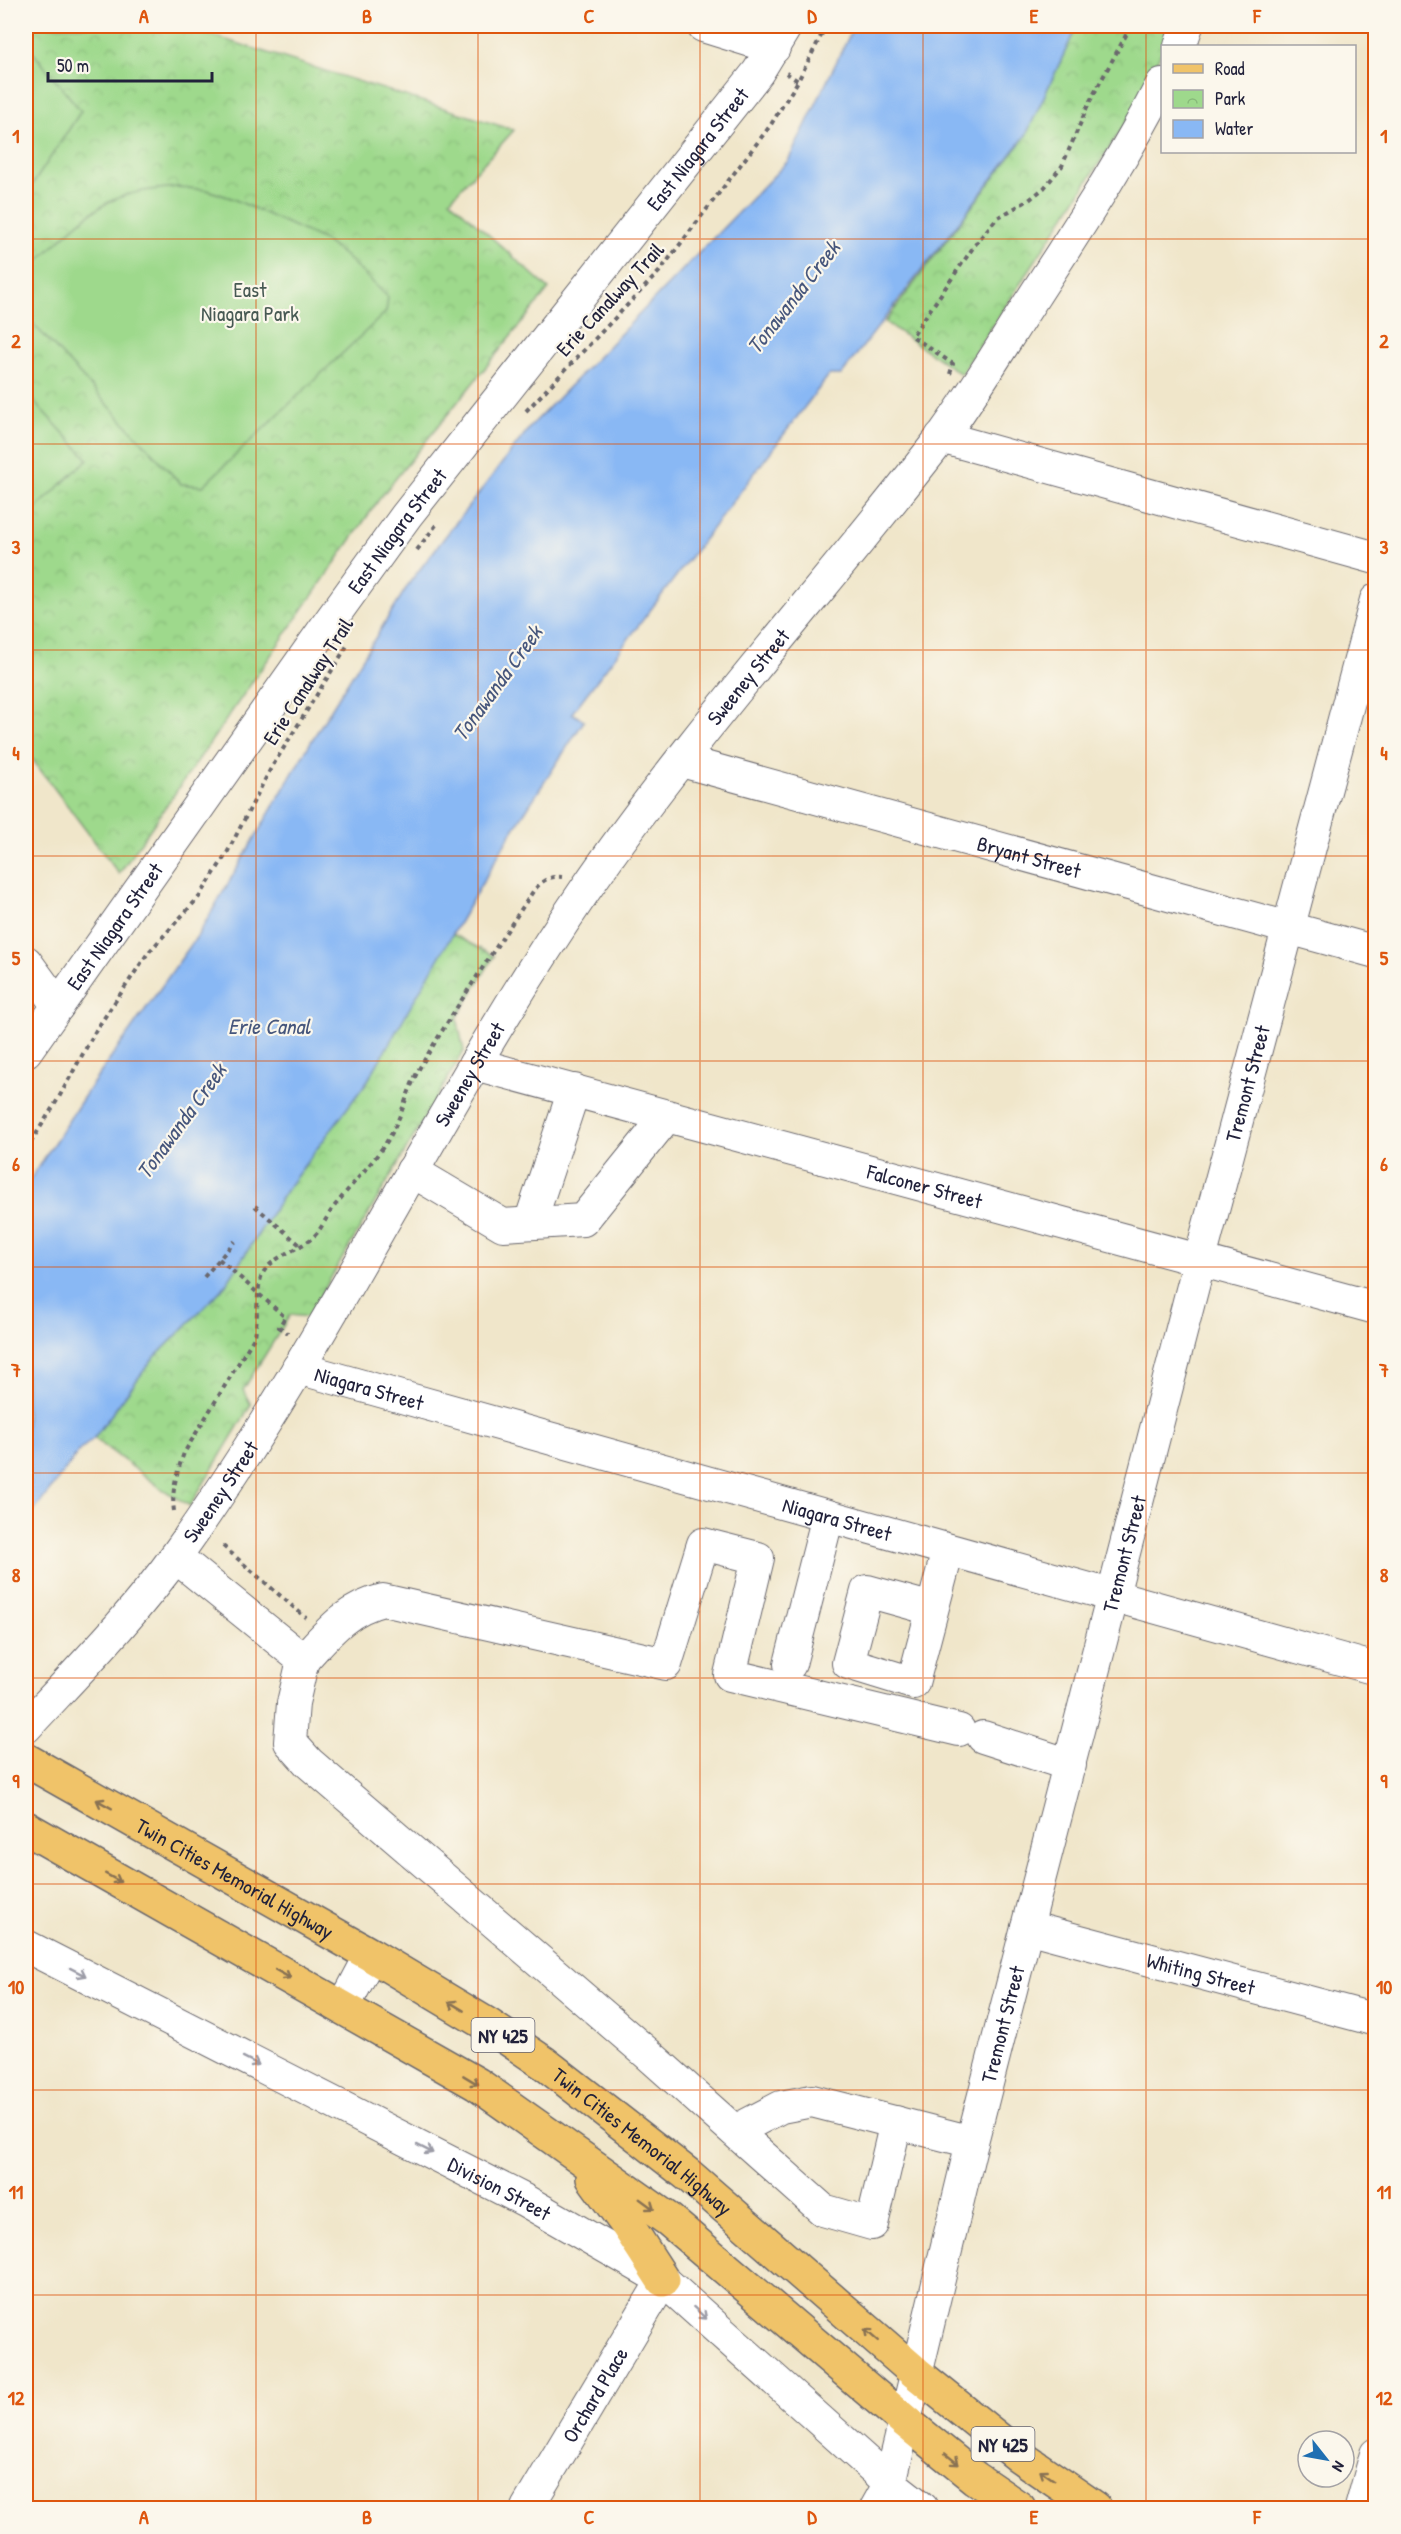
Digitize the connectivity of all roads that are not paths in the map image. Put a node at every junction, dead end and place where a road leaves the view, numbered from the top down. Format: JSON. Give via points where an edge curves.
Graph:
{"nodes":[{"id":1,"x":703,"y":26,"type":"edge"},
{"id":2,"x":1187,"y":26,"type":"edge"},
{"id":3,"x":780,"y":37,"type":"edge"},
{"id":4,"x":1180,"y":45,"type":"edge"},
{"id":5,"x":1161,"y":86,"type":"edge"},
{"id":6,"x":941,"y":437,"type":"junction"},
{"id":7,"x":1376,"y":558,"type":"edge"},
{"id":8,"x":1376,"y":600,"type":"edge"},
{"id":9,"x":681,"y":761,"type":"junction"},
{"id":10,"x":1289,"y":928,"type":"junction"},
{"id":11,"x":1376,"y":952,"type":"edge"},
{"id":12,"x":26,"y":962,"type":"edge"},
{"id":13,"x":58,"y":1006,"type":"junction"},
{"id":14,"x":26,"y":1051,"type":"edge"},
{"id":15,"x":475,"y":1064,"type":"junction"},
{"id":16,"x":574,"y":1090,"type":"junction"},
{"id":17,"x":667,"y":1116,"type":"junction"},
{"id":18,"x":412,"y":1171,"type":"junction"},
{"id":19,"x":530,"y":1223,"type":"junction"},
{"id":20,"x":1200,"y":1259,"type":"junction"},
{"id":21,"x":1376,"y":1308,"type":"edge"},
{"id":22,"x":298,"y":1354,"type":"junction"},
{"id":23,"x":828,"y":1516,"type":"junction"},
{"id":24,"x":948,"y":1550,"type":"junction"},
{"id":25,"x":176,"y":1557,"type":"junction"},
{"id":26,"x":1114,"y":1596,"type":"junction"},
{"id":27,"x":932,"y":1609,"type":"dead end"},
{"id":28,"x":303,"y":1660,"type":"junction"},
{"id":29,"x":790,"y":1664,"type":"dead end"},
{"id":30,"x":1376,"y":1669,"type":"edge"},
{"id":31,"x":26,"y":1727,"type":"edge"},
{"id":32,"x":33,"y":1764,"type":"edge"},
{"id":33,"x":1070,"y":1765,"type":"junction"},
{"id":34,"x":26,"y":1828,"type":"edge"},
{"id":35,"x":1027,"y":1927,"type":"junction"},
{"id":36,"x":26,"y":1946,"type":"edge"},
{"id":37,"x":370,"y":1955,"type":"junction"},
{"id":38,"x":343,"y":2008,"type":"junction"},
{"id":39,"x":1376,"y":2020,"type":"edge"},
{"id":40,"x":896,"y":2122,"type":"junction"},
{"id":41,"x":735,"y":2131,"type":"junction"},
{"id":42,"x":972,"y":2142,"type":"junction"},
{"id":43,"x":572,"y":2150,"type":"junction"},
{"id":44,"x":663,"y":2280,"type":"junction"},
{"id":45,"x":916,"y":2373,"type":"junction"},
{"id":46,"x":906,"y":2422,"type":"junction"},
{"id":47,"x":1376,"y":2454,"type":"edge"},
{"id":48,"x":883,"y":2496,"type":"edge"},
{"id":49,"x":527,"y":2508,"type":"edge"},
{"id":50,"x":922,"y":2508,"type":"edge"},
{"id":51,"x":1019,"y":2508,"type":"edge"},
{"id":52,"x":1095,"y":2508,"type":"edge"},
{"id":53,"x":1361,"y":2508,"type":"edge"}],
"edges":[{"from":1,"to":3,"type":"street"},
{"from":2,"to":4,"type":"street"},
{"from":3,"to":13,"type":"street","name":"East Niagara Street","via":[[758,72],[406,516]]},
{"from":5,"to":6,"type":"street","name":"Sweeney Street","via":[[1062,253]]},
{"from":6,"to":7,"type":"street"},
{"from":6,"to":9,"type":"street","name":"Sweeney Street"},
{"from":8,"to":10,"type":"street","name":"Tremont Street"},
{"from":9,"to":10,"type":"street","name":"Bryant Street"},
{"from":9,"to":15,"type":"street","name":"Sweeney Street","via":[[583,892]]},
{"from":10,"to":11,"type":"street","name":"Bryant Street"},
{"from":10,"to":20,"type":"street","name":"Tremont Street"},
{"from":12,"to":13,"type":"street"},
{"from":13,"to":14,"type":"street","name":"East Niagara Street"},
{"from":15,"to":16,"type":"street","name":"Falconer Street"},
{"from":15,"to":18,"type":"street","name":"Sweeney Street"},
{"from":16,"to":17,"type":"street","name":"Falconer Street"},
{"from":16,"to":19,"type":"street"},
{"from":17,"to":19,"type":"street","via":[[583,1220]]},
{"from":17,"to":20,"type":"street","name":"Falconer Street"},
{"from":18,"to":19,"type":"street","via":[[503,1225]]},
{"from":18,"to":22,"type":"street","name":"Sweeney Street"},
{"from":20,"to":21,"type":"street","name":"Falconer Street"},
{"from":20,"to":26,"type":"street","name":"Tremont Street"},
{"from":22,"to":23,"type":"street","name":"Niagara Street"},
{"from":22,"to":25,"type":"street","name":"Sweeney Street","via":[[226,1482]]},
{"from":23,"to":24,"type":"street","name":"Niagara Street"},
{"from":23,"to":29,"type":"street"},
{"from":24,"to":26,"type":"street","name":"Niagara Street"},
{"from":24,"to":27,"type":"street"},
{"from":25,"to":28,"type":"street"},
{"from":25,"to":31,"type":"street","name":"Sweeney Street","via":[[137,1606]]},
{"from":26,"to":30,"type":"street","name":"Niagara Street"},
{"from":26,"to":33,"type":"street","name":"Tremont Street"},
{"from":28,"to":33,"type":"street","via":[[334,1627],[362,1605],[382,1600],[666,1664],[704,1544],[758,1558],[730,1675],[971,1734]]},
{"from":28,"to":41,"type":"street","via":[[293,1702],[290,1742],[309,1763]]},
{"from":37,"to":32,"type":"main road","name":"Twin Cities Memorial Highway","number":"NY 425","one_way":true},
{"from":33,"to":35,"type":"street","name":"Tremont Street"},
{"from":34,"to":38,"type":"main road","name":"Twin Cities Memorial Highway","number":"NY 425","one_way":true},
{"from":35,"to":39,"type":"street","name":"Whiting Street"},
{"from":35,"to":42,"type":"street","name":"Tremont Street"},
{"from":36,"to":44,"type":"street","name":"Division Street","one_way":true,"via":[[524,2200]]},
{"from":37,"to":38,"type":"street"},
{"from":45,"to":37,"type":"main road","name":"Twin Cities Memorial Highway","number":"NY 425","one_way":true,"via":[[687,2174],[589,2097],[488,2025]]},
{"from":38,"to":43,"type":"main road","name":"Twin Cities Memorial Highway","number":"NY 425","one_way":true,"via":[[477,2084]]},
{"from":40,"to":41,"type":"street","via":[[812,2102],[781,2107]]},
{"from":40,"to":41,"type":"street","via":[[872,2224],[823,2210]]},
{"from":40,"to":42,"type":"street"},
{"from":42,"to":45,"type":"street","name":"Tremont Street"},
{"from":43,"to":44,"type":"main road"},
{"from":43,"to":46,"type":"main road","name":"Twin Cities Memorial Highway","number":"NY 425","one_way":true,"via":[[669,2220]]},
{"from":44,"to":48,"type":"street","name":"Division Street","one_way":true},
{"from":44,"to":49,"type":"street","name":"Orchard Place"},
{"from":45,"to":46,"type":"street","name":"Tremont Street"},
{"from":52,"to":45,"type":"main road","name":"Twin Cities Memorial Highway","number":"NY 425","one_way":true,"via":[[1018,2456]]},
{"from":46,"to":48,"type":"street","name":"Tremont Street"},
{"from":46,"to":51,"type":"main road","name":"Twin Cities Memorial Highway","number":"NY 425","one_way":true},
{"from":47,"to":53,"type":"street"},
{"from":48,"to":50,"type":"street","name":"Division Street"}]}
